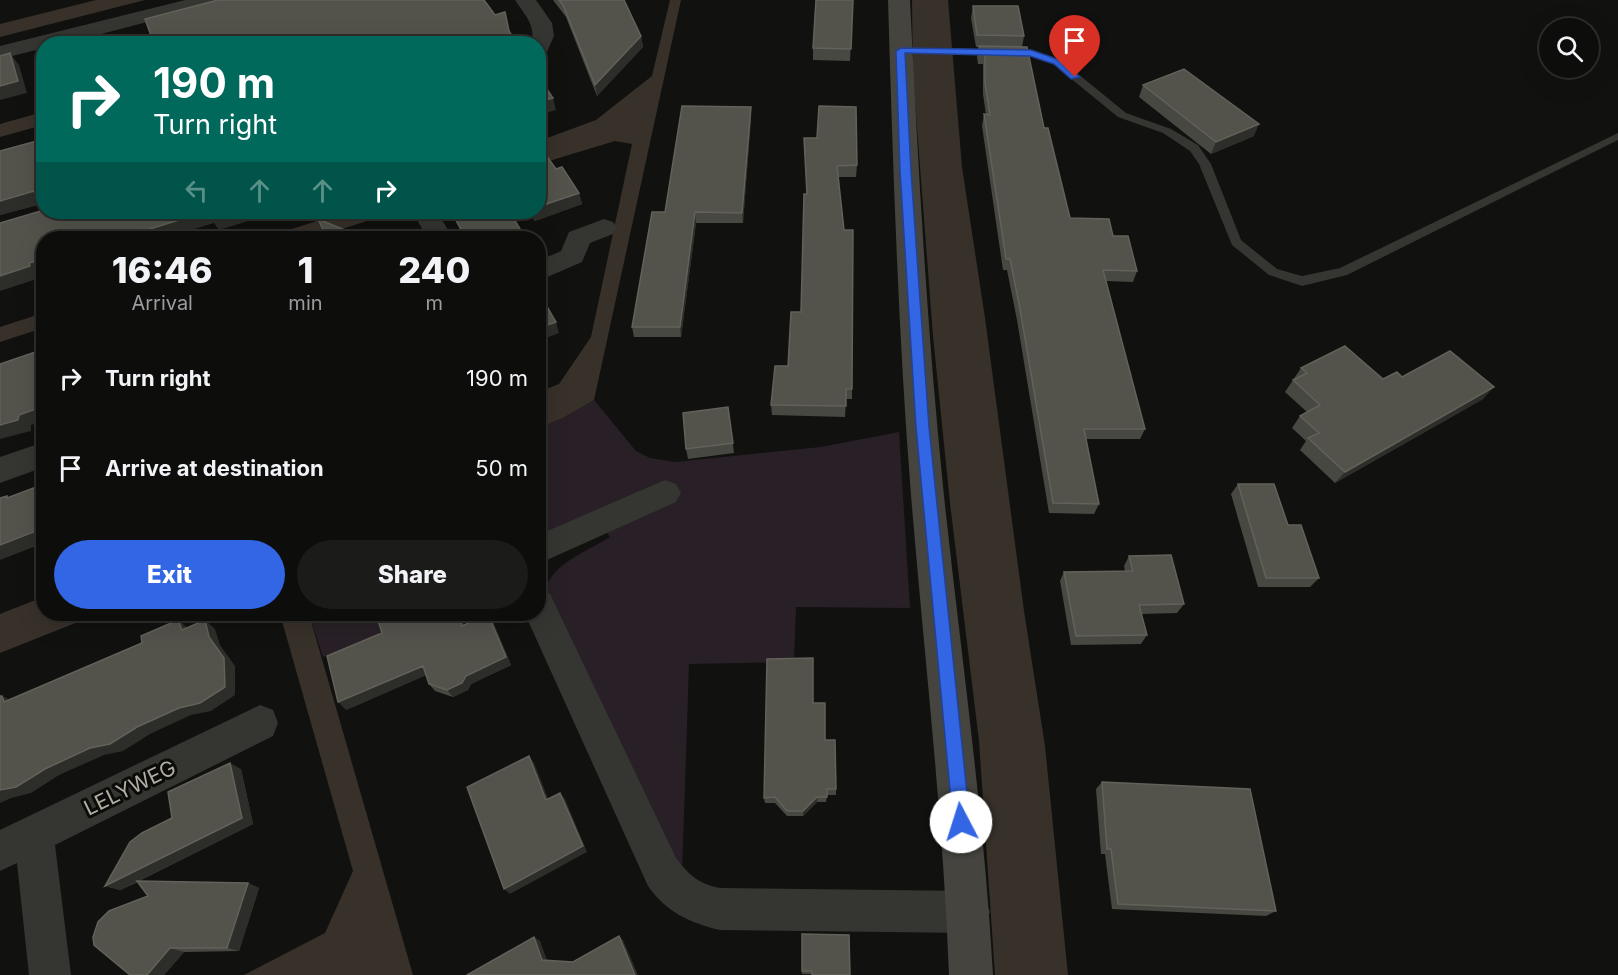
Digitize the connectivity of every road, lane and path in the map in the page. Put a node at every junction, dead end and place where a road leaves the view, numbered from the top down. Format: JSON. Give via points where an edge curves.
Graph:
{"nodes":[{"id":1,"x":209,"y":0,"type":"edge"},
{"id":2,"x":525,"y":0,"type":"edge"},
{"id":3,"x":899,"y":0,"type":"edge"},
{"id":4,"x":67,"y":36,"type":"edge"},
{"id":5,"x":543,"y":36,"type":"edge"},
{"id":6,"x":36,"y":44,"type":"edge"},
{"id":7,"x":906,"y":51,"type":"junction"},
{"id":8,"x":0,"y":53,"type":"edge"},
{"id":9,"x":1618,"y":136,"type":"edge"},
{"id":10,"x":604,"y":228,"type":"dead end"},
{"id":11,"x":546,"y":268,"type":"edge"},
{"id":12,"x":36,"y":457,"type":"edge"},
{"id":13,"x":0,"y":470,"type":"edge"},
{"id":14,"x":664,"y":493,"type":"dead end"},
{"id":15,"x":546,"y":546,"type":"edge"},
{"id":16,"x":546,"y":621,"type":"edge"},
{"id":17,"x":260,"y":723,"type":"dead end"},
{"id":18,"x":17,"y":843,"type":"edge"},
{"id":19,"x":969,"y":912,"type":"junction"},
{"id":20,"x":50,"y":975,"type":"edge"},
{"id":21,"x":971,"y":975,"type":"edge"}],
"edges":[{"from":1,"to":4,"type":"street"},
{"from":2,"to":5,"type":"street","via":[[539,17]]},
{"from":3,"to":7,"type":"street"},
{"from":6,"to":8,"type":"street"},
{"from":7,"to":9,"type":"lane","via":[[1031,53],[1057,62],[1122,115],[1167,131],[1194,148],[1205,164],[1236,242],[1273,272],[1302,281],[1343,272]]},
{"from":7,"to":19,"type":"street","via":[[906,171],[922,427]]},
{"from":10,"to":11,"type":"street","via":[[578,238],[573,256]]},
{"from":12,"to":13,"type":"street"},
{"from":14,"to":15,"type":"street"},
{"from":16,"to":19,"type":"street","via":[[662,872],[676,892],[698,904],[720,909]]},
{"from":17,"to":18,"type":"street","name":"LELYWEG"},
{"from":18,"to":20,"type":"street"},
{"from":19,"to":21,"type":"street"}]}
